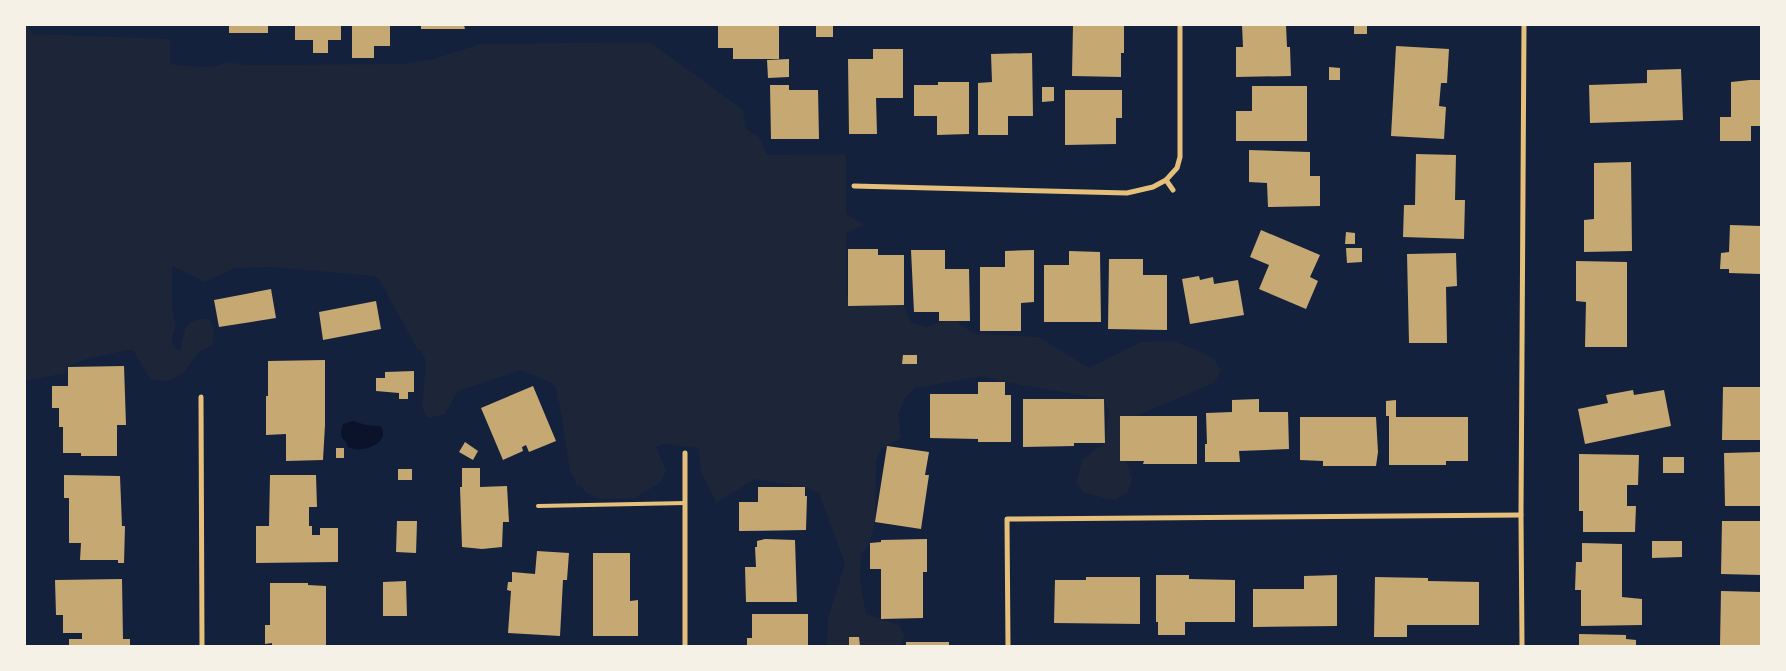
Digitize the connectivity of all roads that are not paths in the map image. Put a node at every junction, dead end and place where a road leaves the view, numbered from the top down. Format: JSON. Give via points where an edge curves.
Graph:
{"nodes":[{"id":1,"x":1180,"y":25,"type":"edge"},
{"id":2,"x":1524,"y":25,"type":"edge"},
{"id":3,"x":1166,"y":180,"type":"junction"},
{"id":4,"x":854,"y":186,"type":"dead end"},
{"id":5,"x":1173,"y":190,"type":"dead end"},
{"id":6,"x":201,"y":397,"type":"dead end"},
{"id":7,"x":685,"y":453,"type":"dead end"},
{"id":8,"x":685,"y":503,"type":"junction"},
{"id":9,"x":538,"y":506,"type":"dead end"},
{"id":10,"x":1521,"y":515,"type":"junction"},
{"id":11,"x":202,"y":646,"type":"edge"},
{"id":12,"x":685,"y":646,"type":"edge"},
{"id":13,"x":1008,"y":646,"type":"edge"},
{"id":14,"x":1522,"y":646,"type":"edge"}],
"edges":[{"from":1,"to":3,"type":"street","via":[[1180,157]]},
{"from":2,"to":10,"type":"street"},
{"from":3,"to":4,"type":"street","via":[[1153,187],[1127,193]]},
{"from":3,"to":5,"type":"street"},
{"from":6,"to":11,"type":"street"},
{"from":7,"to":8,"type":"street"},
{"from":8,"to":9,"type":"lane"},
{"from":8,"to":12,"type":"street"},
{"from":10,"to":13,"type":"street","via":[[1007,519]]},
{"from":10,"to":14,"type":"street"}]}
